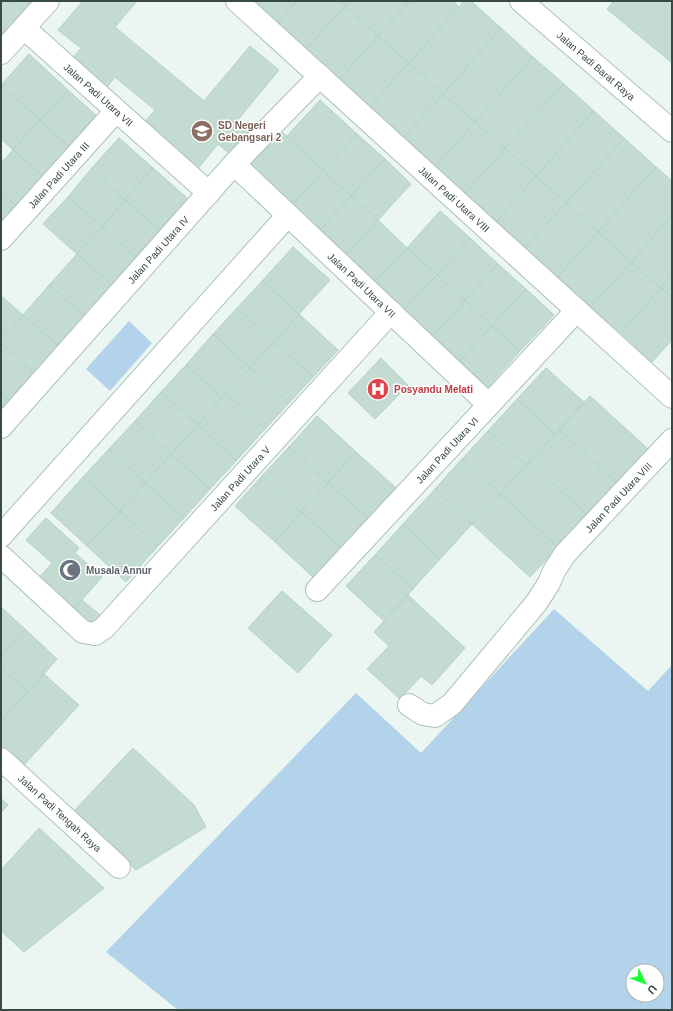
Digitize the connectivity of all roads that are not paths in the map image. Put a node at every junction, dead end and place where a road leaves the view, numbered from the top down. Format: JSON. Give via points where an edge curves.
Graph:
{"nodes":[{"id":1,"x":48,"y":1,"type":"edge"},
{"id":2,"x":237,"y":1,"type":"edge"},
{"id":3,"x":521,"y":1,"type":"edge"},
{"id":4,"x":24,"y":28,"type":"junction"},
{"id":5,"x":1,"y":53,"type":"edge"},
{"id":6,"x":320,"y":76,"type":"junction"},
{"id":7,"x":116,"y":111,"type":"junction"},
{"id":8,"x":672,"y":131,"type":"edge"},
{"id":9,"x":234,"y":164,"type":"junction"},
{"id":10,"x":209,"y":193,"type":"junction"},
{"id":11,"x":288,"y":215,"type":"junction"},
{"id":12,"x":1,"y":239,"type":"edge"},
{"id":13,"x":577,"y":310,"type":"junction"},
{"id":14,"x":391,"y":312,"type":"junction"},
{"id":15,"x":672,"y":397,"type":"edge"},
{"id":16,"x":489,"y":405,"type":"junction"},
{"id":17,"x":1,"y":427,"type":"edge"},
{"id":18,"x":672,"y":440,"type":"edge"},
{"id":19,"x":1,"y":536,"type":"edge"},
{"id":20,"x":1,"y":556,"type":"edge"},
{"id":21,"x":317,"y":590,"type":"dead end"},
{"id":22,"x":409,"y":705,"type":"dead end"},
{"id":23,"x":1,"y":759,"type":"edge"},
{"id":24,"x":120,"y":867,"type":"dead end"}],
"edges":[{"from":1,"to":4,"type":"street"},
{"from":2,"to":6,"type":"street","name":"Jalan Padi Utara VIII"},
{"from":3,"to":8,"type":"street","name":"Jalan Padi Barat Raya"},
{"from":4,"to":5,"type":"street"},
{"from":4,"to":7,"type":"street","name":"Jalan Padi Utara VII"},
{"from":6,"to":9,"type":"street","name":"Jalan Padi Utara IV"},
{"from":6,"to":13,"type":"street","name":"Jalan Padi Utara VIII"},
{"from":7,"to":10,"type":"street","name":"Jalan Padi Utara VII"},
{"from":7,"to":12,"type":"street","name":"Jalan Padi Utara III"},
{"from":9,"to":10,"type":"street","name":"Jalan Padi Utara IV"},
{"from":9,"to":11,"type":"street","name":"Jalan Padi Utara VII"},
{"from":10,"to":17,"type":"street","name":"Jalan Padi Utara IV"},
{"from":11,"to":14,"type":"street","name":"Jalan Padi Utara VII"},
{"from":11,"to":19,"type":"street"},
{"from":13,"to":15,"type":"street","name":"Jalan Padi Utara VIII"},
{"from":13,"to":16,"type":"street","name":"Jalan Padi Utara VI"},
{"from":14,"to":16,"type":"street","name":"Jalan Padi Utara VII"},
{"from":14,"to":20,"type":"street","name":"Jalan Padi Utara V","via":[[104,628],[95,634],[83,632]]},
{"from":16,"to":21,"type":"street","name":"Jalan Padi Utara VI"},
{"from":18,"to":22,"type":"street","name":"Jalan Padi Utara VIII","via":[[565,554],[537,602],[452,704],[435,716],[423,714]]},
{"from":23,"to":24,"type":"street","name":"Jalan Padi Tengah Raya"}]}
